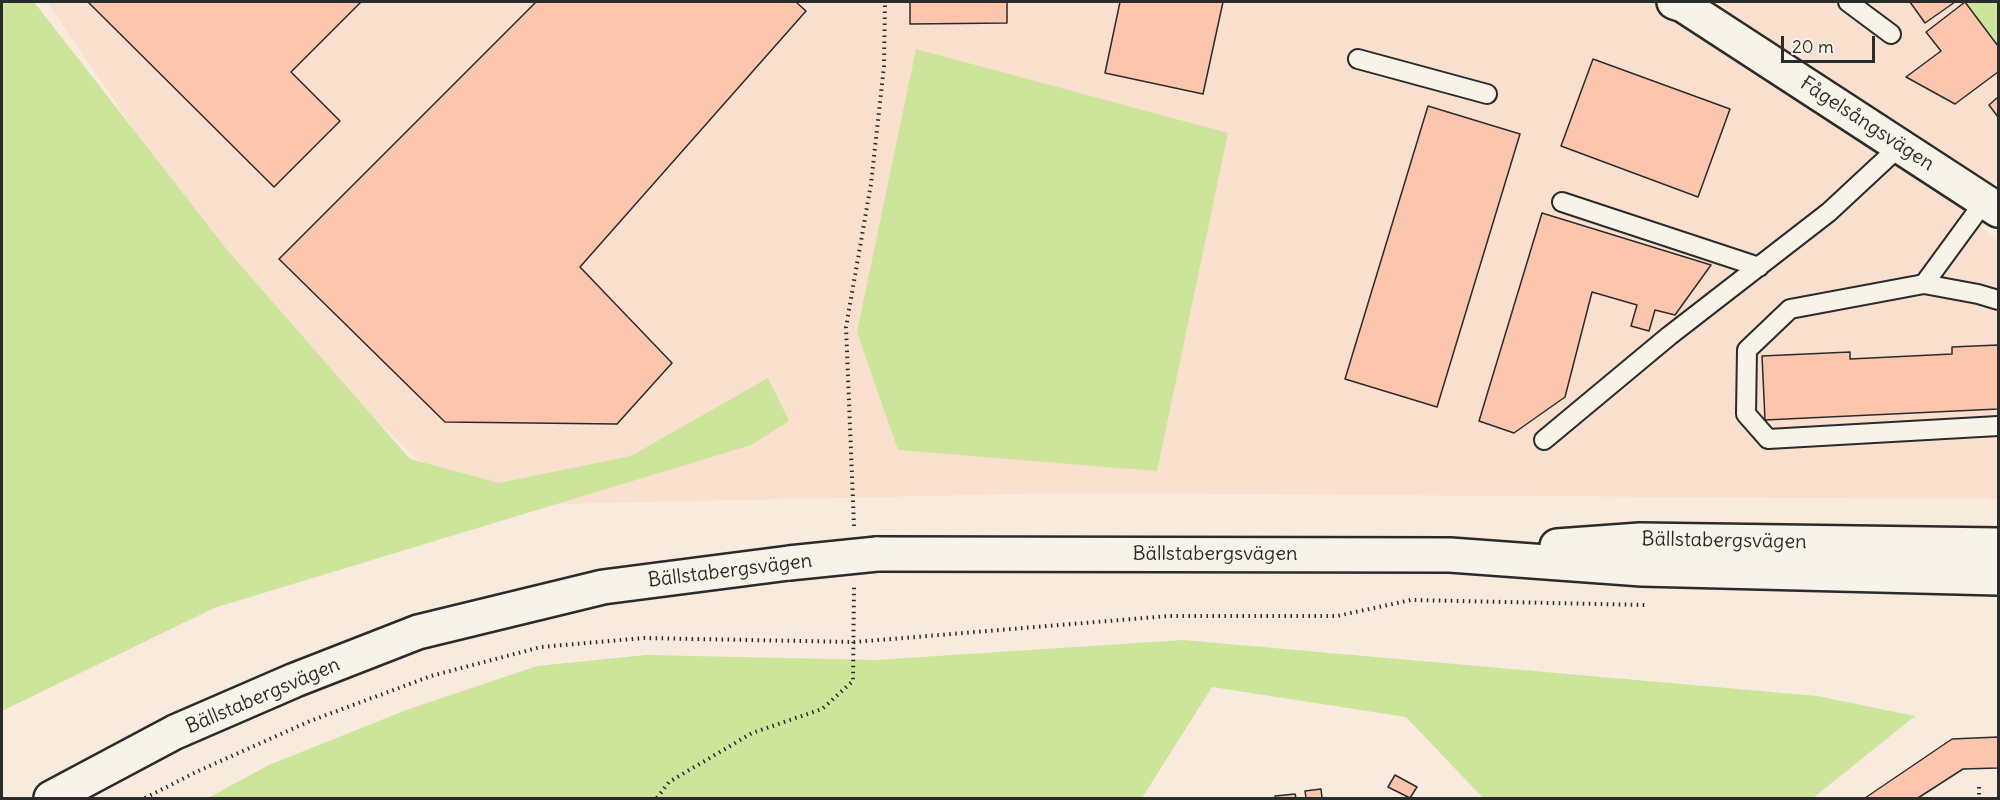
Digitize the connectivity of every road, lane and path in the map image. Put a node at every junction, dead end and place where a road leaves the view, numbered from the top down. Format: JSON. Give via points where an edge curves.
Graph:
{"nodes":[{"id":1,"x":885,"y":2,"type":"edge"},
{"id":2,"x":1848,"y":2,"type":"edge"},
{"id":3,"x":1681,"y":3,"type":"edge"},
{"id":4,"x":1891,"y":34,"type":"dead end"},
{"id":5,"x":1358,"y":59,"type":"dead end"},
{"id":6,"x":1487,"y":94,"type":"dead end"},
{"id":7,"x":1900,"y":146,"type":"junction"},
{"id":8,"x":1562,"y":202,"type":"dead end"},
{"id":9,"x":1991,"y":206,"type":"edge"},
{"id":10,"x":1759,"y":267,"type":"junction"},
{"id":11,"x":1924,"y":284,"type":"junction"},
{"id":12,"x":1998,"y":300,"type":"edge"},
{"id":13,"x":1998,"y":426,"type":"edge"},
{"id":14,"x":1544,"y":440,"type":"dead end"},
{"id":15,"x":1998,"y":545,"type":"edge"},
{"id":16,"x":866,"y":546,"type":"junction"},
{"id":17,"x":1450,"y":555,"type":"junction"},
{"id":18,"x":1998,"y":578,"type":"edge"},
{"id":19,"x":854,"y":584,"type":"dead end"},
{"id":20,"x":1651,"y":605,"type":"dead end"},
{"id":21,"x":855,"y":642,"type":"junction"},
{"id":22,"x":1979,"y":787,"type":"dead end"},
{"id":23,"x":51,"y":798,"type":"edge"},
{"id":24,"x":145,"y":798,"type":"edge"},
{"id":25,"x":657,"y":798,"type":"edge"},
{"id":26,"x":1979,"y":798,"type":"edge"}],
"edges":[{"from":1,"to":16,"type":"path","via":[[884,66],[871,184],[846,327]]},
{"from":2,"to":4,"type":"lane"},
{"from":3,"to":7,"type":"street","name":"Fågelsångsvägen"},
{"from":5,"to":6,"type":"lane"},
{"from":7,"to":9,"type":"street","name":"Fågelsångsvägen"},
{"from":7,"to":10,"type":"lane","via":[[1829,212]]},
{"from":8,"to":10,"type":"lane"},
{"from":9,"to":11,"type":"lane"},
{"from":10,"to":14,"type":"lane"},
{"from":11,"to":12,"type":"lane"},
{"from":11,"to":13,"type":"lane","via":[[1790,309],[1746,350],[1746,414],[1768,439]]},
{"from":15,"to":17,"type":"street","name":"Bällstabergsvägen","via":[[1640,540]]},
{"from":16,"to":17,"type":"street","name":"Bällstabergsvägen"},
{"from":16,"to":23,"type":"street","name":"Bällstabergsvägen","bridge":true,"via":[[789,563],[603,587],[418,632],[176,732]]},
{"from":17,"to":18,"type":"street","name":"Bällstabergsvägen","via":[[1642,569]]},
{"from":19,"to":21,"type":"path"},
{"from":20,"to":21,"type":"path","via":[[1411,600],[1337,616],[1168,616]]},
{"from":21,"to":24,"type":"path","via":[[644,638],[541,647],[432,676],[310,721]]},
{"from":21,"to":25,"type":"path","via":[[853,681],[822,709],[752,733],[669,782]]},
{"from":22,"to":26,"type":"path"}]}
